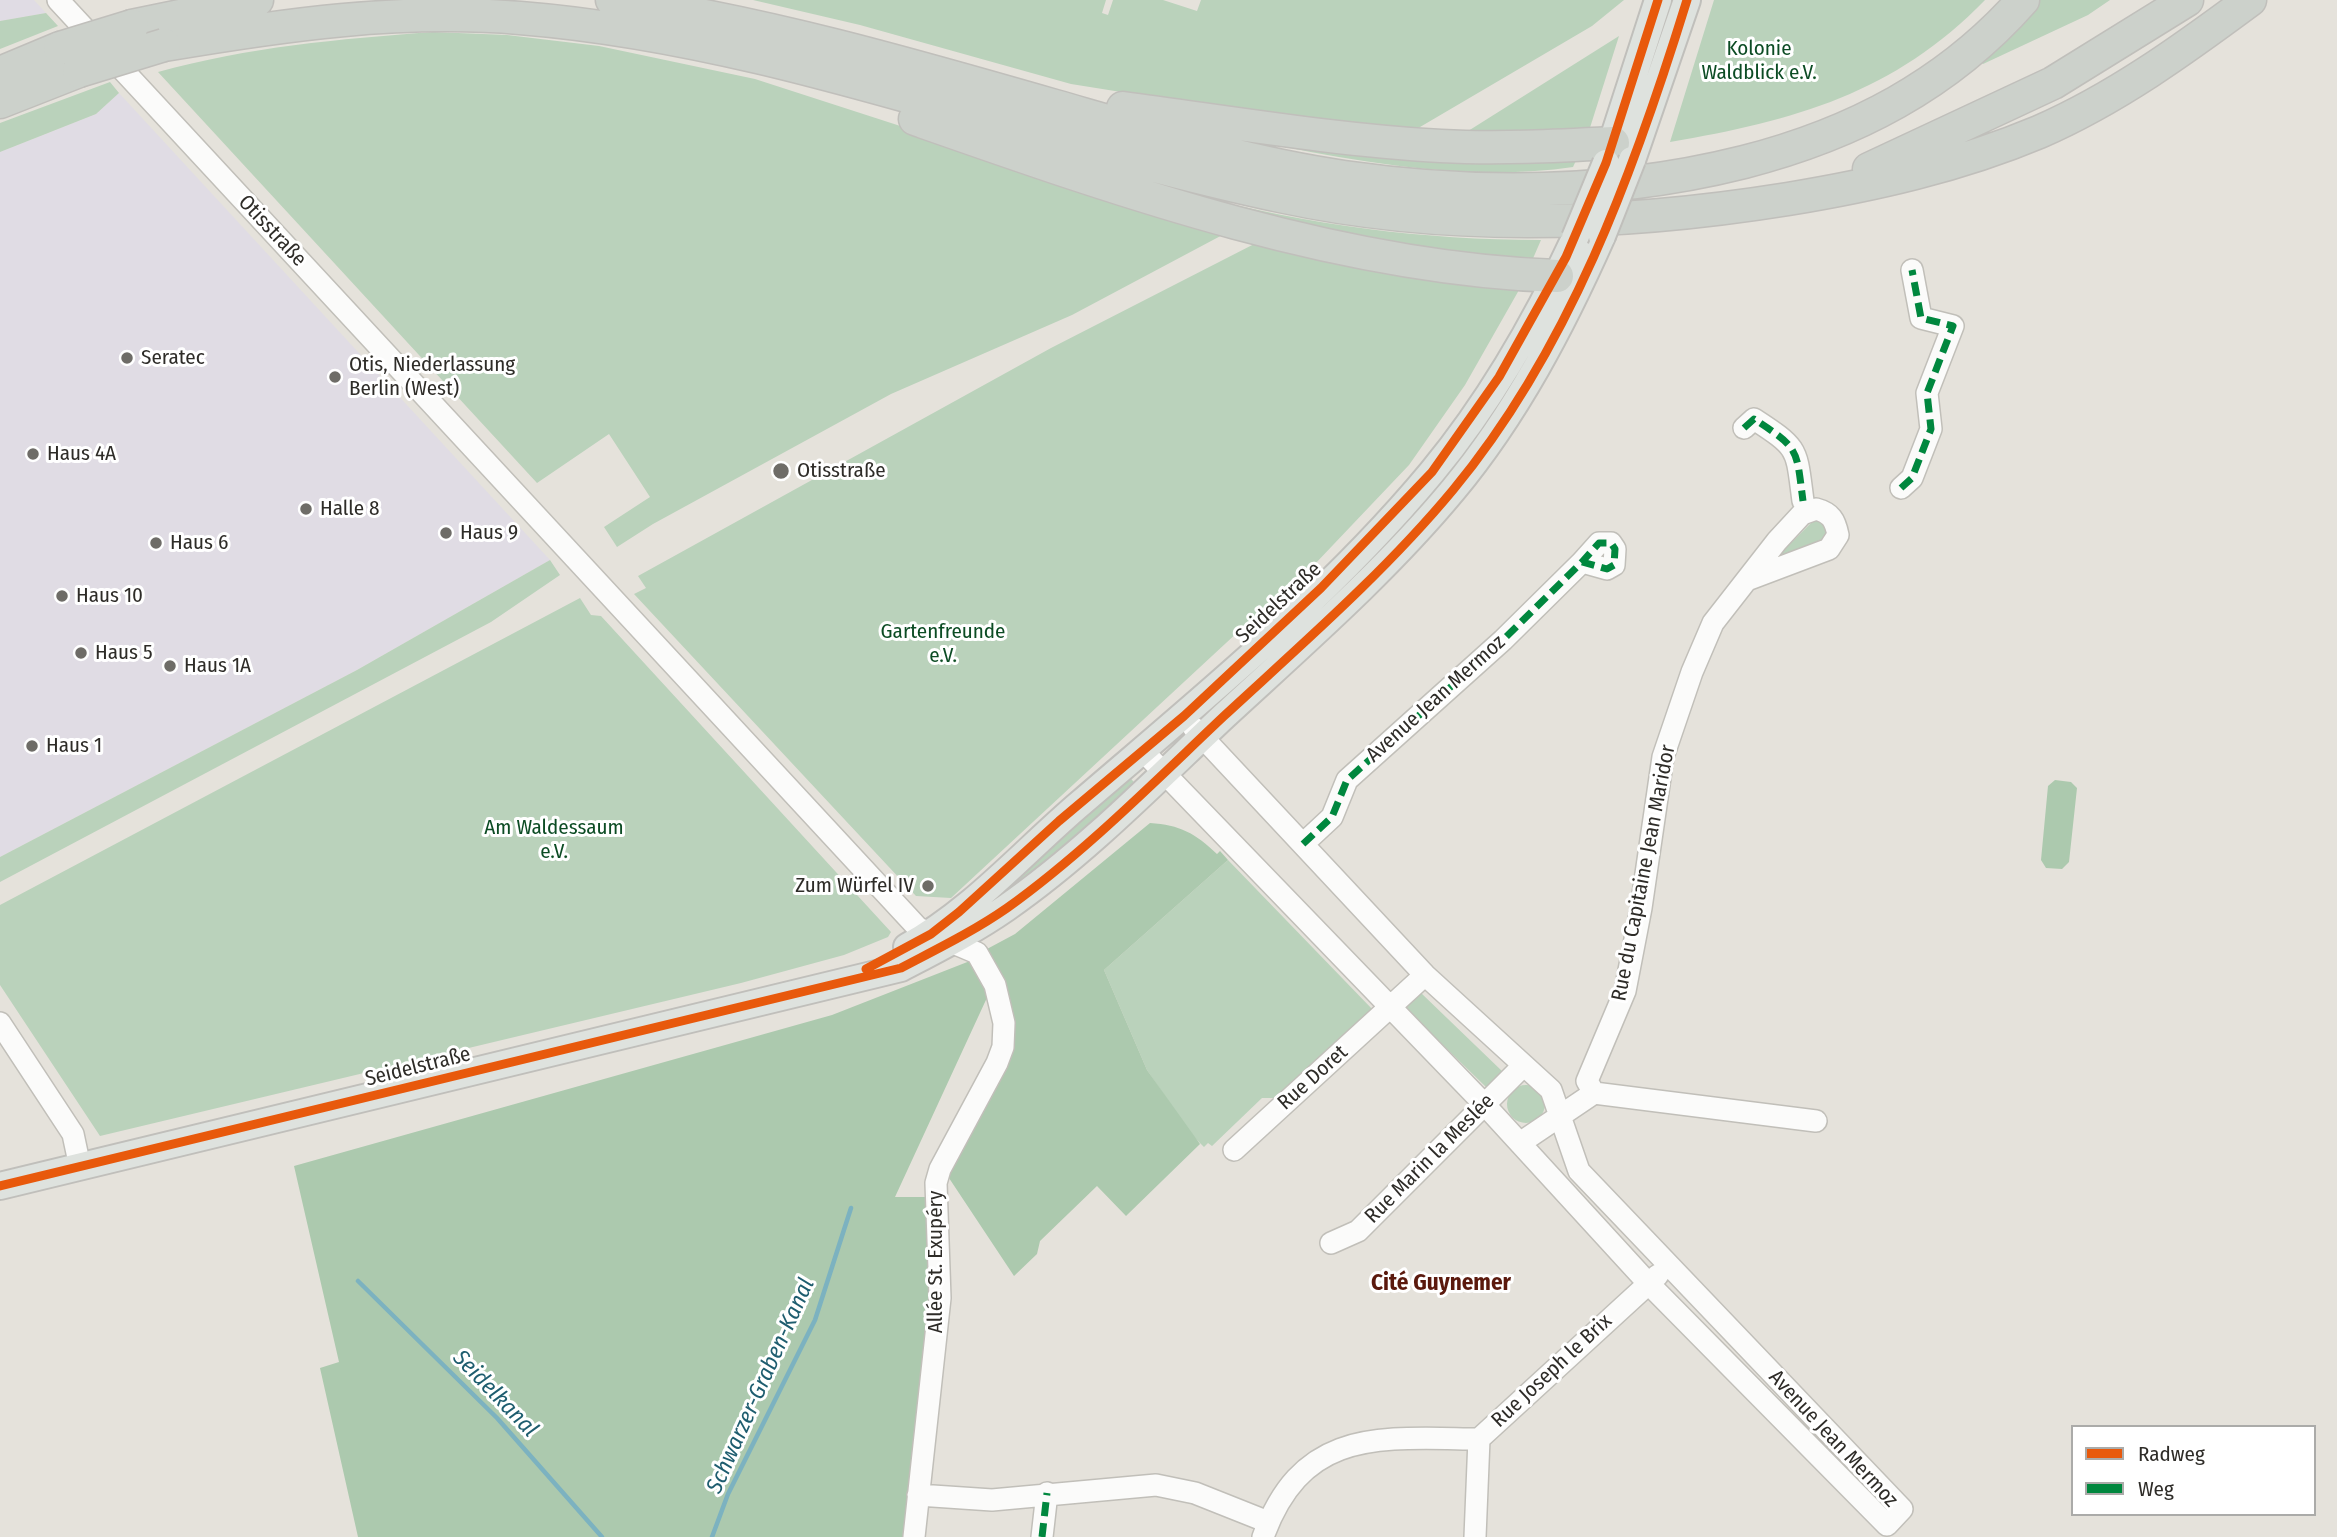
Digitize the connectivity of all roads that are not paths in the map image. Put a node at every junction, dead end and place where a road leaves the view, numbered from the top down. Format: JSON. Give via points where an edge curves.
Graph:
{"nodes":[{"id":1,"x":58,"y":0,"type":"edge"},
{"id":2,"x":257,"y":0,"type":"edge"},
{"id":3,"x":612,"y":0,"type":"edge"},
{"id":4,"x":1658,"y":0,"type":"edge"},
{"id":5,"x":1688,"y":0,"type":"edge"},
{"id":6,"x":2023,"y":0,"type":"edge"},
{"id":7,"x":2187,"y":0,"type":"edge"},
{"id":8,"x":2250,"y":0,"type":"edge"},
{"id":9,"x":70,"y":59,"type":"junction"},
{"id":10,"x":772,"y":59,"type":"junction"},
{"id":11,"x":0,"y":73,"type":"edge"},
{"id":12,"x":1016,"y":95,"type":"junction"},
{"id":13,"x":0,"y":102,"type":"edge"},
{"id":14,"x":1868,"y":128,"type":"dead end"},
{"id":15,"x":1834,"y":135,"type":"junction"},
{"id":16,"x":1622,"y":153,"type":"junction"},
{"id":17,"x":1807,"y":196,"type":"junction"},
{"id":18,"x":1912,"y":270,"type":"dead end"},
{"id":19,"x":1571,"y":275,"type":"junction"},
{"id":20,"x":1744,"y":428,"type":"dead end"},
{"id":21,"x":1901,"y":488,"type":"dead end"},
{"id":22,"x":1803,"y":501,"type":"dead end"},
{"id":23,"x":1582,"y":562,"type":"dead end"},
{"id":24,"x":1748,"y":580,"type":"dead end"},
{"id":25,"x":1184,"y":716,"type":"junction"},
{"id":26,"x":1202,"y":737,"type":"junction"},
{"id":27,"x":1142,"y":750,"type":"junction"},
{"id":28,"x":1164,"y":773,"type":"junction"},
{"id":29,"x":1303,"y":844,"type":"junction"},
{"id":30,"x":941,"y":938,"type":"junction"},
{"id":31,"x":1425,"y":975,"type":"junction"},
{"id":32,"x":1391,"y":1007,"type":"junction"},
{"id":33,"x":0,"y":1023,"type":"edge"},
{"id":34,"x":1522,"y":1067,"type":"junction"},
{"id":35,"x":1590,"y":1087,"type":"junction"},
{"id":36,"x":1551,"y":1090,"type":"junction"},
{"id":37,"x":1484,"y":1104,"type":"junction"},
{"id":38,"x":1559,"y":1117,"type":"junction"},
{"id":39,"x":1816,"y":1121,"type":"dead end"},
{"id":40,"x":1520,"y":1143,"type":"junction"},
{"id":41,"x":1234,"y":1150,"type":"dead end"},
{"id":42,"x":80,"y":1167,"type":"junction"},
{"id":43,"x":0,"y":1186,"type":"edge"},
{"id":44,"x":1331,"y":1242,"type":"dead end"},
{"id":45,"x":1668,"y":1266,"type":"junction"},
{"id":46,"x":1648,"y":1283,"type":"junction"},
{"id":47,"x":1479,"y":1439,"type":"junction"},
{"id":48,"x":1047,"y":1493,"type":"junction"},
{"id":49,"x":918,"y":1495,"type":"junction"},
{"id":50,"x":1266,"y":1530,"type":"edge"},
{"id":51,"x":914,"y":1537,"type":"edge"},
{"id":52,"x":1042,"y":1537,"type":"edge"},
{"id":53,"x":1475,"y":1537,"type":"edge"}],
"edges":[{"from":1,"to":30,"type":"street","name":"Otisstraße","via":[[918,928]]},
{"from":2,"to":9,"type":"highway","bridge":true,"via":[[132,26]]},
{"from":3,"to":12,"type":"highway","via":[[754,25]]},
{"from":4,"to":16,"type":"main road"},
{"from":5,"to":16,"type":"main road"},
{"from":6,"to":15,"type":"highway","via":[[1947,71],[1916,93]]},
{"from":7,"to":17,"type":"highway","via":[[2053,83]]},
{"from":8,"to":17,"type":"highway","via":[[2135,80],[2046,129],[1951,164]]},
{"from":9,"to":10,"type":"highway","bridge":true,"via":[[318,21],[439,14],[575,23]]},
{"from":9,"to":11,"type":"highway"},
{"from":9,"to":13,"type":"highway"},
{"from":10,"to":17,"type":"highway","via":[[1130,159],[1339,207],[1438,218],[1545,222],[1676,214]]},
{"from":10,"to":19,"type":"highway","via":[[914,118],[1199,213],[1385,255],[1490,271]]},
{"from":12,"to":15,"type":"highway","via":[[1285,165],[1377,181],[1471,189],[1540,190],[1658,181]]},
{"from":12,"to":16,"type":"highway","via":[[1362,140]]},
{"from":14,"to":15,"type":"highway"},
{"from":16,"to":19,"type":"main road","name":"Seidelstraße","bridge":true,"via":[[1575,237]]},
{"from":16,"to":19,"type":"main road","name":"Seidelstraße","bridge":true,"via":[[1602,236]]},
{"from":18,"to":21,"type":"street","via":[[1921,318],[1953,326],[1927,393],[1931,429],[1912,478]]},
{"from":19,"to":25,"type":"main road","name":"Seidelstraße","via":[[1432,472],[1321,588]]},
{"from":19,"to":26,"type":"main road","name":"Seidelstraße","via":[[1517,401],[1454,489],[1395,553]]},
{"from":20,"to":22,"type":"street","via":[[1755,419],[1789,442],[1798,459]]},
{"from":23,"to":29,"type":"street","name":"Avenue Jean Mermoz","via":[[1347,780],[1332,817]]},
{"from":24,"to":35,"type":"street","name":"Rue du Capitaine Jean Maridor","via":[[1713,623],[1664,757],[1625,991]]},
{"from":25,"to":26,"type":"street"},
{"from":25,"to":27,"type":"main road","name":"Seidelstraße"},
{"from":26,"to":28,"type":"main road","name":"Seidelstraße"},
{"from":26,"to":29,"type":"street"},
{"from":27,"to":28,"type":"street","name":"Avenue Jean Mermoz"},
{"from":27,"to":30,"type":"main road","name":"Seidelstraße"},
{"from":28,"to":30,"type":"main road","name":"Seidelstraße","via":[[1037,886]]},
{"from":28,"to":32,"type":"street","name":"Avenue Jean Mermoz"},
{"from":29,"to":31,"type":"street"},
{"from":30,"to":42,"type":"main road","name":"Seidelstraße","via":[[845,981]]},
{"from":30,"to":49,"type":"street","name":"Allée St. Exupéry","via":[[977,953],[1002,1010],[1004,1034],[997,1063],[936,1183],[940,1298]]},
{"from":31,"to":32,"type":"street"},
{"from":31,"to":34,"type":"street"},
{"from":32,"to":37,"type":"street","name":"Avenue Jean Mermoz"},
{"from":32,"to":41,"type":"street","name":"Rue Doret"},
{"from":33,"to":42,"type":"street","via":[[73,1134]]},
{"from":34,"to":36,"type":"street"},
{"from":34,"to":37,"type":"street","name":"Rue Marin la Meslée"},
{"from":35,"to":36,"type":"street"},
{"from":35,"to":38,"type":"street"},
{"from":35,"to":39,"type":"street"},
{"from":36,"to":38,"type":"street","name":"Avenue Jean Mermoz"},
{"from":37,"to":40,"type":"street","name":"Avenue Jean Mermoz"},
{"from":37,"to":44,"type":"street","name":"Rue Marin la Meslée","via":[[1358,1231]]},
{"from":38,"to":40,"type":"street"},
{"from":38,"to":45,"type":"street","name":"Avenue Jean Mermoz","via":[[1579,1171]]},
{"from":40,"to":46,"type":"street","name":"Avenue Jean Mermoz"},
{"from":42,"to":43,"type":"main road","name":"Seidelstraße"},
{"from":45,"to":46,"type":"street","name":"Rue Joseph le Brix"},
{"from":45,"to":46,"type":"street","name":"Avenue Jean Mermoz","via":[[1902,1509],[1887,1525]]},
{"from":46,"to":47,"type":"street","name":"Rue Joseph le Brix"},
{"from":47,"to":50,"type":"street","via":[[1378,1438],[1344,1445],[1318,1458],[1296,1477]]},
{"from":47,"to":53,"type":"street","name":"Rue Joseph le Brix"},
{"from":48,"to":49,"type":"street","via":[[992,1500]]},
{"from":48,"to":50,"type":"street","via":[[1140,1485],[1175,1487]]},
{"from":48,"to":52,"type":"street"},
{"from":49,"to":51,"type":"street","name":"Allée St. Exupéry"}]}
